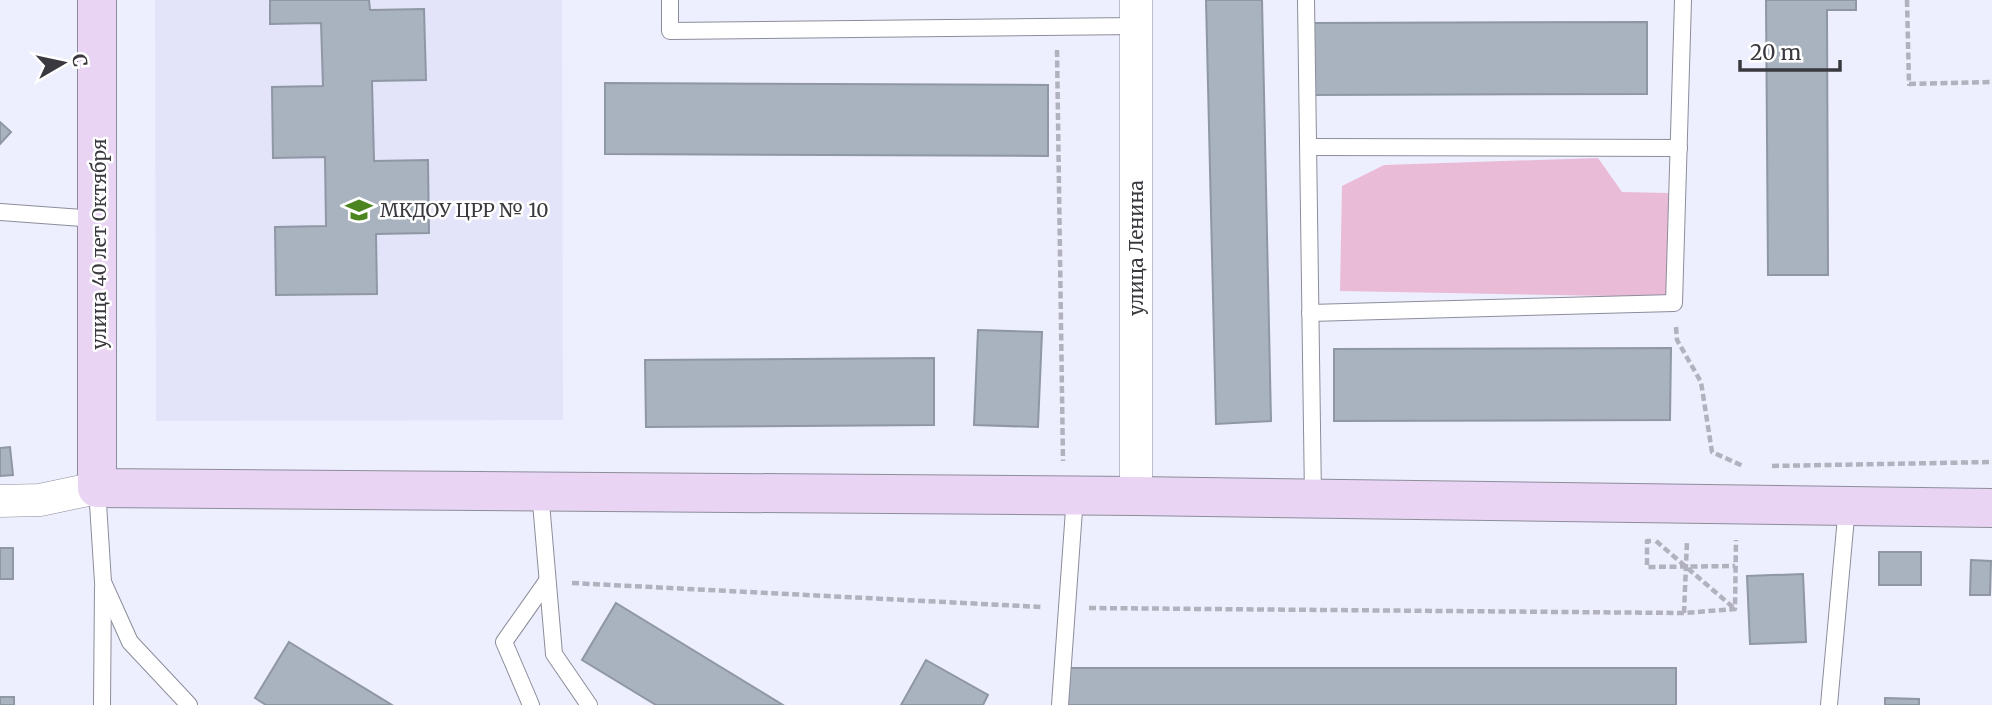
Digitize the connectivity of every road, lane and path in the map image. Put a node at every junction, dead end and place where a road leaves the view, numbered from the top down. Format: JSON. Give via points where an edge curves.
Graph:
{"nodes":[{"id":1,"x":97,"y":0,"type":"edge"},
{"id":2,"x":670,"y":0,"type":"edge"},
{"id":3,"x":1306,"y":0,"type":"edge"},
{"id":4,"x":1683,"y":0,"type":"edge"},
{"id":5,"x":1907,"y":0,"type":"edge"},
{"id":6,"x":1136,"y":13,"type":"edge"},
{"id":7,"x":1057,"y":28,"type":"junction"},
{"id":8,"x":1992,"y":82,"type":"edge"},
{"id":9,"x":1310,"y":147,"type":"junction"},
{"id":10,"x":1679,"y":148,"type":"junction"},
{"id":11,"x":0,"y":212,"type":"edge"},
{"id":12,"x":99,"y":219,"type":"junction"},
{"id":13,"x":1674,"y":303,"type":"junction"},
{"id":14,"x":1310,"y":313,"type":"junction"},
{"id":15,"x":1992,"y":462,"type":"edge"},
{"id":16,"x":1754,"y":466,"type":"dead end"},
{"id":17,"x":1768,"y":466,"type":"dead end"},
{"id":18,"x":97,"y":488,"type":"junction"},
{"id":19,"x":540,"y":491,"type":"junction"},
{"id":20,"x":1070,"y":496,"type":"junction"},
{"id":21,"x":1136,"y":496,"type":"junction"},
{"id":22,"x":1313,"y":498,"type":"junction"},
{"id":23,"x":0,"y":501,"type":"edge"},
{"id":24,"x":1847,"y":506,"type":"junction"},
{"id":25,"x":1992,"y":508,"type":"edge"},
{"id":26,"x":1737,"y":533,"type":"dead end"},
{"id":27,"x":1724,"y":540,"type":"dead end"},
{"id":28,"x":1736,"y":540,"type":"junction"},
{"id":29,"x":1656,"y":541,"type":"junction"},
{"id":30,"x":1667,"y":541,"type":"dead end"},
{"id":31,"x":1677,"y":541,"type":"dead end"},
{"id":32,"x":1687,"y":541,"type":"junction"},
{"id":33,"x":1699,"y":541,"type":"dead end"},
{"id":34,"x":1735,"y":565,"type":"junction"},
{"id":35,"x":1686,"y":566,"type":"junction"},
{"id":36,"x":547,"y":581,"type":"junction"},
{"id":37,"x":103,"y":582,"type":"junction"},
{"id":38,"x":1067,"y":608,"type":"junction"},
{"id":39,"x":1735,"y":609,"type":"junction"},
{"id":40,"x":1684,"y":613,"type":"junction"},
{"id":41,"x":100,"y":703,"type":"edge"},
{"id":42,"x":189,"y":705,"type":"edge"},
{"id":43,"x":531,"y":705,"type":"edge"},
{"id":44,"x":589,"y":705,"type":"edge"},
{"id":45,"x":1060,"y":705,"type":"edge"},
{"id":46,"x":1829,"y":705,"type":"edge"}],
"edges":[{"from":1,"to":12,"type":"street","name":"улица 40 лет Октября"},
{"from":2,"to":7,"type":"lane","via":[[670,31]]},
{"from":3,"to":9,"type":"lane"},
{"from":4,"to":10,"type":"lane"},
{"from":5,"to":8,"type":"path","via":[[1909,84]]},
{"from":6,"to":7,"type":"lane"},
{"from":6,"to":21,"type":"street","name":"улица Ленина"},
{"from":7,"to":20,"type":"path"},
{"from":9,"to":10,"type":"lane"},
{"from":9,"to":14,"type":"lane"},
{"from":10,"to":13,"type":"lane"},
{"from":11,"to":12,"type":"lane"},
{"from":12,"to":18,"type":"street","name":"улица 40 лет Октября"},
{"from":13,"to":14,"type":"lane"},
{"from":13,"to":16,"type":"path","via":[[1677,340],[1701,382],[1712,452],[1740,466]]},
{"from":14,"to":22,"type":"lane"},
{"from":15,"to":17,"type":"path"},
{"from":18,"to":19,"type":"street"},
{"from":18,"to":23,"type":"street","via":[[40,500]]},
{"from":18,"to":37,"type":"lane"},
{"from":19,"to":20,"type":"street"},
{"from":19,"to":36,"type":"lane"},
{"from":20,"to":21,"type":"street"},
{"from":20,"to":38,"type":"lane"},
{"from":21,"to":22,"type":"street"},
{"from":22,"to":24,"type":"street"},
{"from":24,"to":25,"type":"street"},
{"from":24,"to":46,"type":"lane"},
{"from":26,"to":28,"type":"path"},
{"from":27,"to":28,"type":"path"},
{"from":28,"to":34,"type":"path"},
{"from":29,"to":30,"type":"path"},
{"from":29,"to":35,"type":"path"},
{"from":29,"to":35,"type":"path","via":[[1647,541],[1647,568]]},
{"from":31,"to":32,"type":"path"},
{"from":32,"to":33,"type":"path"},
{"from":32,"to":35,"type":"path"},
{"from":34,"to":35,"type":"path"},
{"from":34,"to":39,"type":"path"},
{"from":35,"to":39,"type":"path"},
{"from":35,"to":40,"type":"path"},
{"from":36,"to":38,"type":"path"},
{"from":36,"to":43,"type":"lane","via":[[504,642]]},
{"from":36,"to":44,"type":"lane","via":[[554,654]]},
{"from":37,"to":41,"type":"lane"},
{"from":37,"to":42,"type":"lane","via":[[130,642]]},
{"from":38,"to":40,"type":"path"},
{"from":38,"to":45,"type":"lane"},
{"from":39,"to":40,"type":"path"}]}
